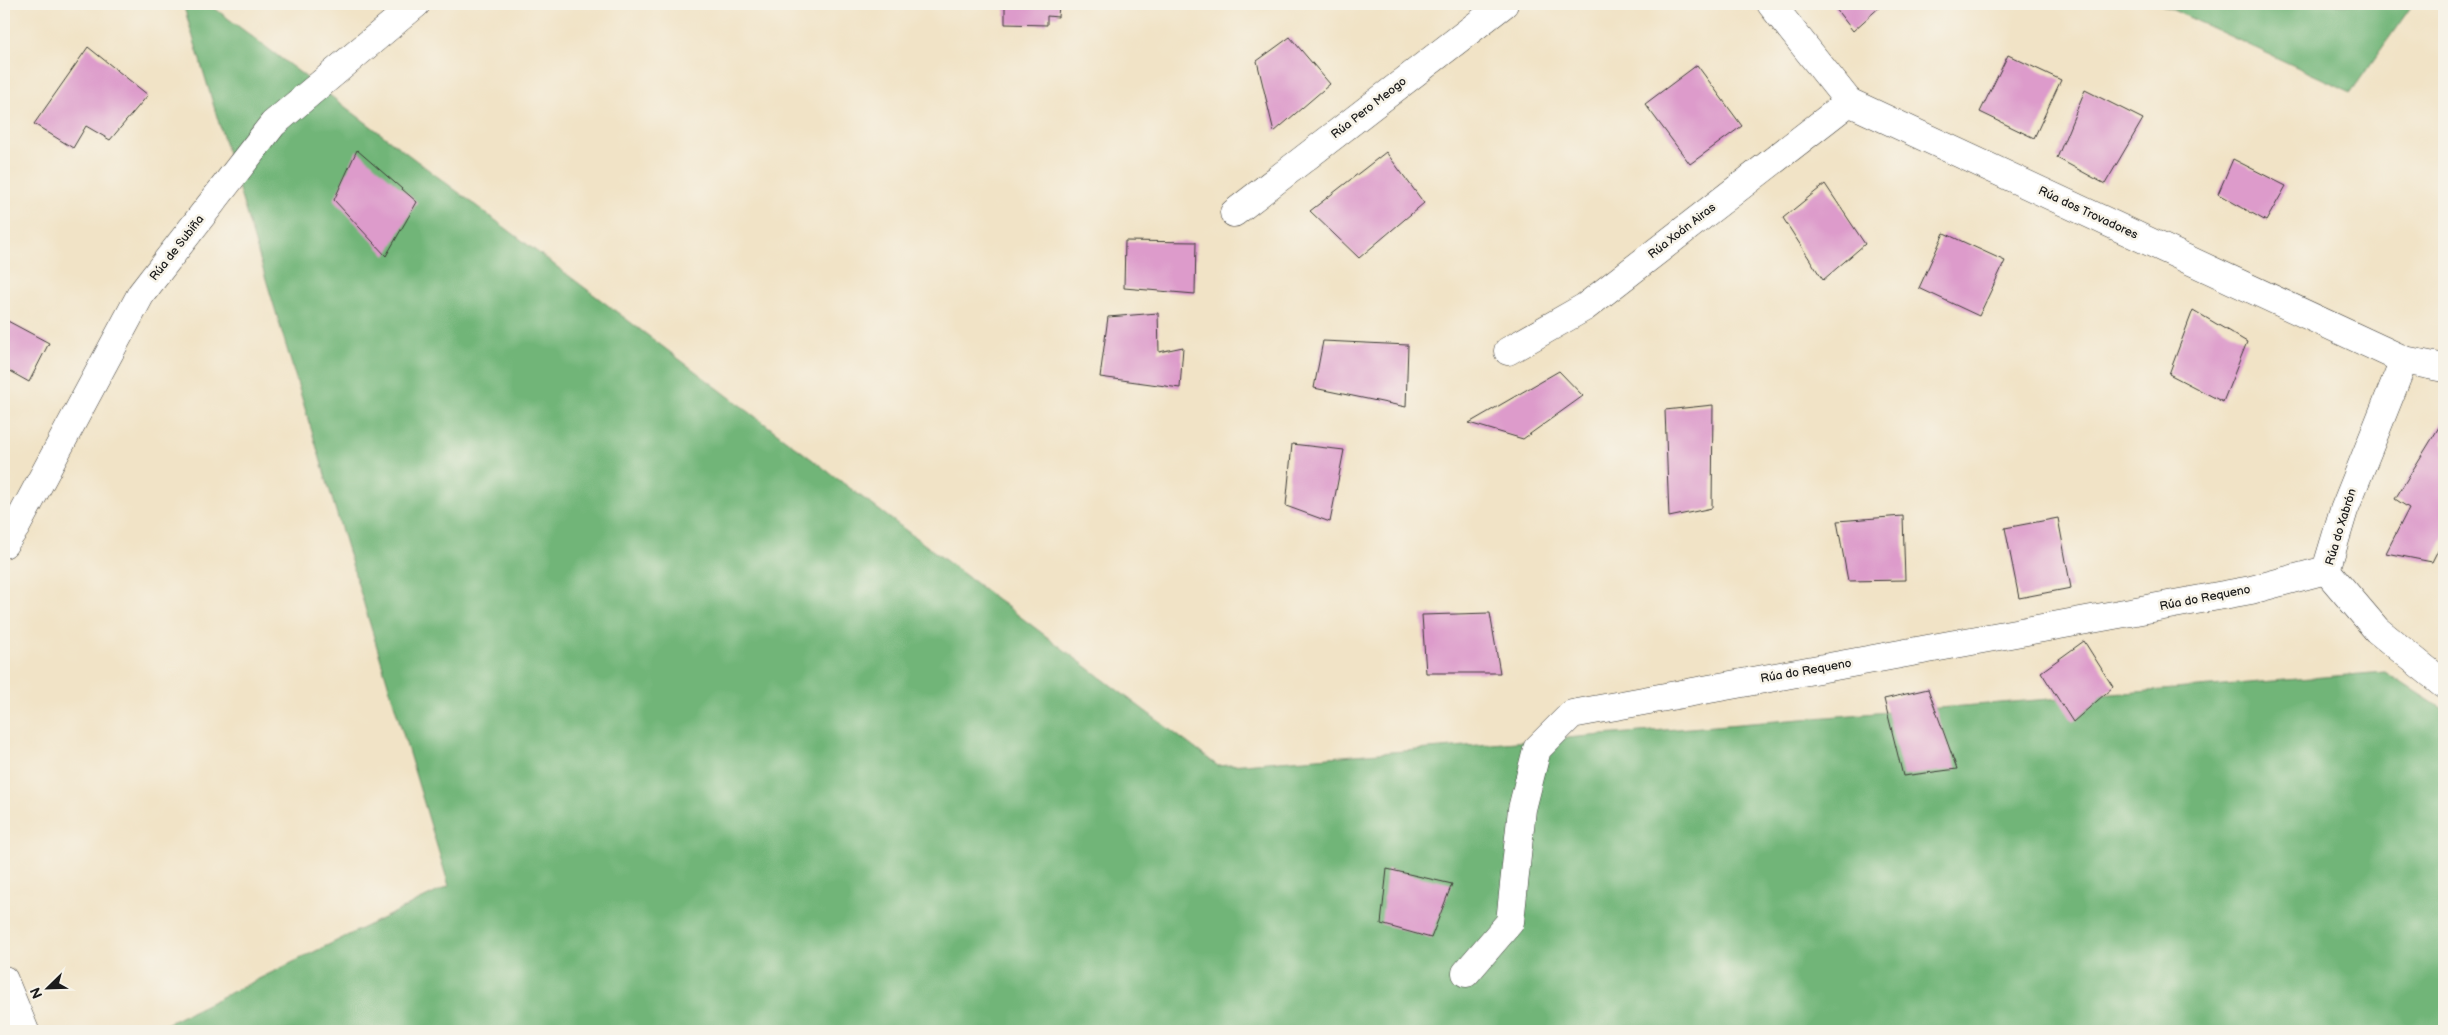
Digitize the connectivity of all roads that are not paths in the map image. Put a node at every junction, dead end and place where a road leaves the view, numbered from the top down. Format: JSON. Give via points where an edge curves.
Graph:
{"nodes":[{"id":1,"x":416,"y":4,"type":"edge"},
{"id":2,"x":1504,"y":4,"type":"edge"},
{"id":3,"x":1772,"y":4,"type":"edge"},
{"id":4,"x":1849,"y":102,"type":"junction"},
{"id":5,"x":1234,"y":213,"type":"dead end"},
{"id":6,"x":1508,"y":350,"type":"dead end"},
{"id":7,"x":2404,"y":360,"type":"junction"},
{"id":8,"x":2444,"y":368,"type":"edge"},
{"id":9,"x":4,"y":544,"type":"edge"},
{"id":10,"x":2326,"y":570,"type":"junction"},
{"id":11,"x":2444,"y":684,"type":"edge"},
{"id":12,"x":1466,"y":973,"type":"dead end"},
{"id":13,"x":4,"y":980,"type":"edge"},
{"id":14,"x":25,"y":1031,"type":"edge"}],
"edges":[{"from":1,"to":9,"type":"street","name":"Rúa de Subiña","via":[[273,124],[141,294],[16,528]]},
{"from":2,"to":5,"type":"street","name":"Rúa Pero Meogo"},
{"from":3,"to":4,"type":"street","name":"Rúa dos Trovadores"},
{"from":4,"to":6,"type":"street","name":"Rúa Xoán Airas","via":[[1585,307]]},
{"from":4,"to":7,"type":"street","name":"Rúa dos Trovadores"},
{"from":7,"to":8,"type":"street","name":"Rúa dos Trovadores"},
{"from":7,"to":10,"type":"street","name":"Rúa do Xabrón","via":[[2344,510]]},
{"from":10,"to":11,"type":"street","name":"Rúa do Xabrón","via":[[2377,630]]},
{"from":10,"to":12,"type":"street","name":"Rúa do Requeno","via":[[2250,590],[1572,714],[1536,750],[1522,809],[1510,922]]},
{"from":13,"to":14,"type":"street"}]}
